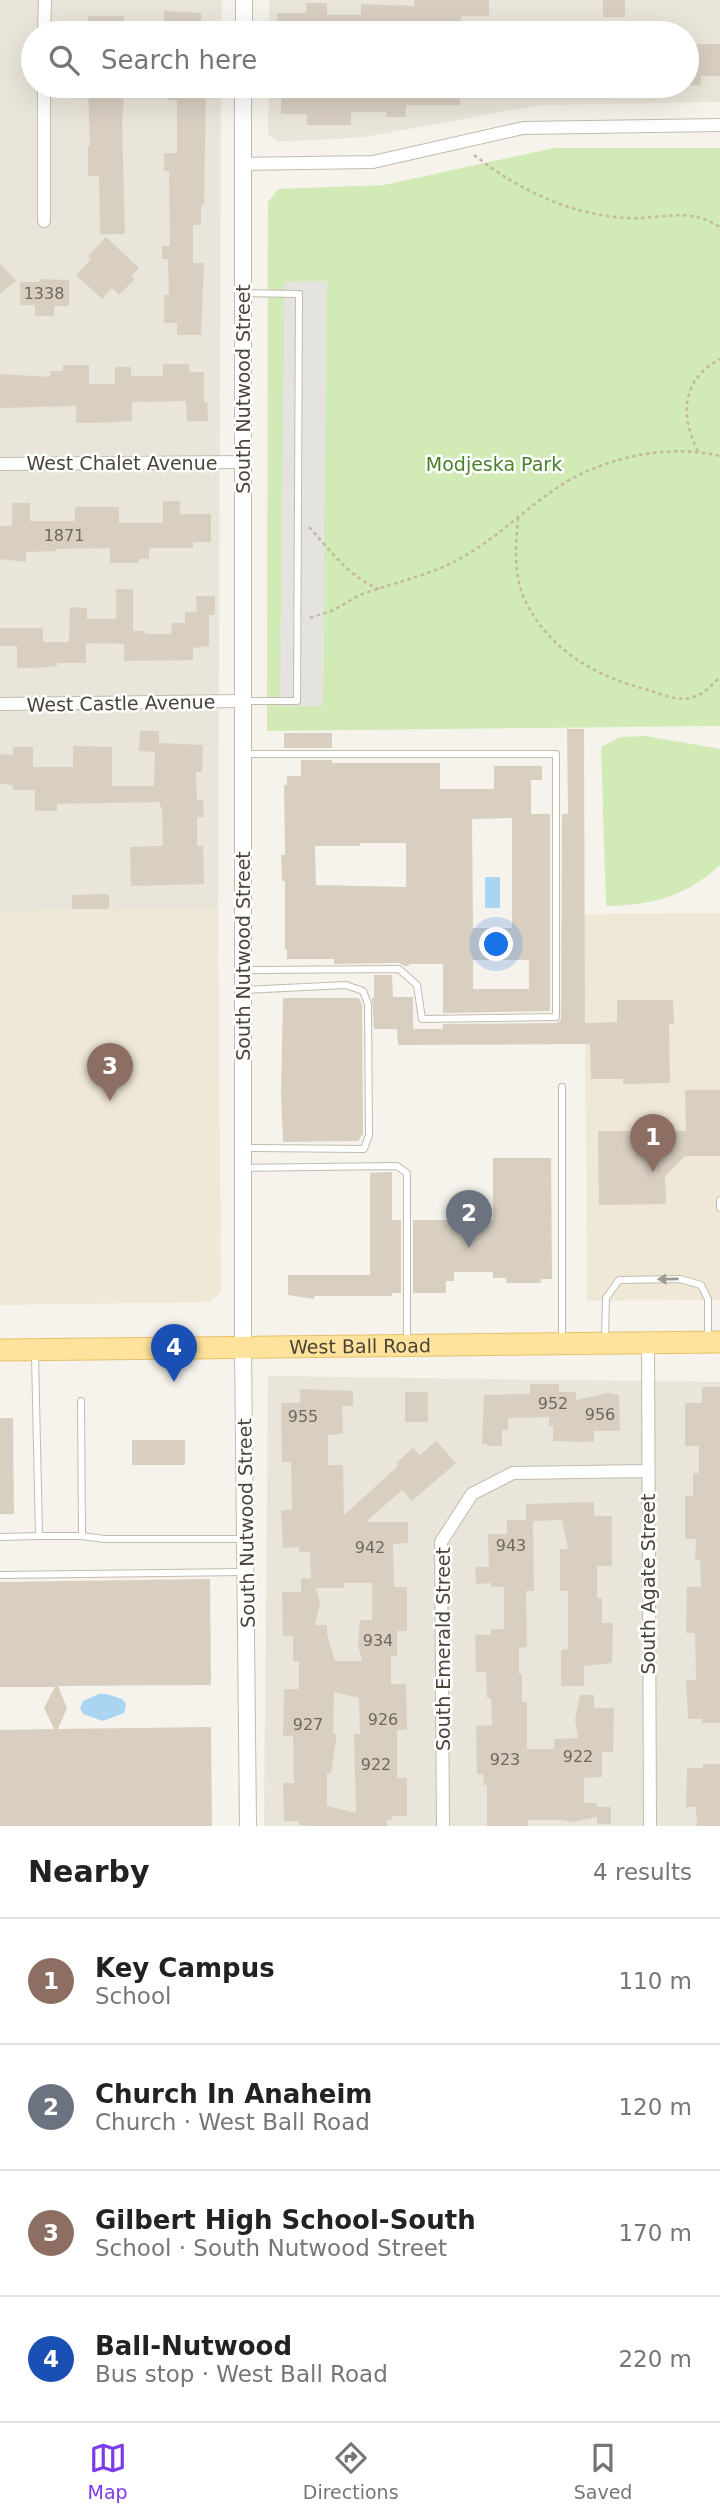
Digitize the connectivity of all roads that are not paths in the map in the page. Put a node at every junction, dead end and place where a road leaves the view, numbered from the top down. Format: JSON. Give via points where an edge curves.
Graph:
{"nodes":[{"id":1,"x":45,"y":0,"type":"edge"},
{"id":2,"x":244,"y":0,"type":"edge"},
{"id":3,"x":44,"y":21,"type":"edge"},
{"id":4,"x":244,"y":21,"type":"edge"},
{"id":5,"x":44,"y":98,"type":"edge"},
{"id":6,"x":243,"y":98,"type":"edge"},
{"id":7,"x":720,"y":125,"type":"edge"},
{"id":8,"x":242,"y":164,"type":"junction"},
{"id":9,"x":44,"y":221,"type":"dead end"},
{"id":10,"x":242,"y":293,"type":"junction"},
{"id":11,"x":243,"y":462,"type":"junction"},
{"id":12,"x":0,"y":464,"type":"edge"},
{"id":13,"x":242,"y":701,"type":"junction"},
{"id":14,"x":0,"y":704,"type":"edge"},
{"id":15,"x":242,"y":754,"type":"junction"},
{"id":16,"x":243,"y":970,"type":"junction"},
{"id":17,"x":243,"y":990,"type":"junction"},
{"id":18,"x":562,"y":1087,"type":"dead end"},
{"id":19,"x":244,"y":1148,"type":"junction"},
{"id":20,"x":244,"y":1168,"type":"junction"},
{"id":21,"x":720,"y":1200,"type":"edge"},
{"id":22,"x":720,"y":1208,"type":"edge"},
{"id":23,"x":714,"y":1342,"type":"edge"},
{"id":24,"x":605,"y":1343,"type":"junction"},
{"id":25,"x":648,"y":1343,"type":"junction"},
{"id":26,"x":562,"y":1344,"type":"junction"},
{"id":27,"x":407,"y":1345,"type":"junction"},
{"id":28,"x":243,"y":1347,"type":"junction"},
{"id":29,"x":35,"y":1349,"type":"junction"},
{"id":30,"x":0,"y":1350,"type":"edge"},
{"id":31,"x":81,"y":1401,"type":"dead end"},
{"id":32,"x":648,"y":1471,"type":"junction"},
{"id":33,"x":39,"y":1536,"type":"junction"},
{"id":34,"x":82,"y":1536,"type":"junction"},
{"id":35,"x":0,"y":1537,"type":"edge"},
{"id":36,"x":247,"y":1539,"type":"junction"},
{"id":37,"x":247,"y":1572,"type":"junction"},
{"id":38,"x":0,"y":1575,"type":"edge"},
{"id":39,"x":248,"y":1826,"type":"edge"},
{"id":40,"x":443,"y":1826,"type":"edge"},
{"id":41,"x":650,"y":1826,"type":"edge"}],
"edges":[{"from":1,"to":3,"type":"street"},
{"from":2,"to":4,"type":"street"},
{"from":5,"to":9,"type":"street"},
{"from":6,"to":8,"type":"street","name":"South Nutwood Street"},
{"from":7,"to":8,"type":"street","via":[[523,128],[373,162]]},
{"from":8,"to":10,"type":"street","name":"South Nutwood Street"},
{"from":10,"to":11,"type":"street","name":"South Nutwood Street"},
{"from":10,"to":13,"type":"lane","via":[[299,294],[297,701]]},
{"from":11,"to":12,"type":"street","name":"West Chalet Avenue"},
{"from":11,"to":13,"type":"street","name":"South Nutwood Street"},
{"from":13,"to":14,"type":"street","name":"West Castle Avenue"},
{"from":13,"to":15,"type":"street","name":"South Nutwood Street"},
{"from":15,"to":16,"type":"street","name":"South Nutwood Street"},
{"from":15,"to":16,"type":"lane","via":[[556,754],[556,1017],[422,1019],[417,985],[399,969]]},
{"from":16,"to":17,"type":"street","name":"South Nutwood Street"},
{"from":17,"to":19,"type":"street","name":"South Nutwood Street"},
{"from":17,"to":19,"type":"lane","via":[[346,985],[363,991],[368,1004],[369,1135],[364,1149]]},
{"from":18,"to":26,"type":"lane"},
{"from":19,"to":20,"type":"street","name":"South Nutwood Street"},
{"from":20,"to":27,"type":"lane","via":[[397,1166],[407,1173]]},
{"from":20,"to":28,"type":"street","name":"South Nutwood Street"},
{"from":21,"to":22,"type":"lane"},
{"from":23,"to":24,"type":"lane","one_way":true,"via":[[708,1299],[701,1284],[680,1279],[619,1280],[606,1298]]},
{"from":23,"to":25,"type":"main road","name":"West Ball Road"},
{"from":24,"to":25,"type":"main road","name":"West Ball Road"},
{"from":24,"to":26,"type":"main road","name":"West Ball Road"},
{"from":25,"to":32,"type":"street","name":"South Agate Street"},
{"from":26,"to":27,"type":"main road","name":"West Ball Road"},
{"from":27,"to":28,"type":"main road","name":"West Ball Road"},
{"from":28,"to":29,"type":"main road","name":"West Ball Road"},
{"from":28,"to":36,"type":"street","name":"South Nutwood Street"},
{"from":29,"to":30,"type":"main road","name":"West Ball Road"},
{"from":29,"to":33,"type":"lane"},
{"from":31,"to":34,"type":"lane"},
{"from":32,"to":40,"type":"street","name":"South Emerald Street","via":[[513,1474],[472,1494],[441,1542]]},
{"from":32,"to":41,"type":"street","name":"South Agate Street"},
{"from":33,"to":34,"type":"lane"},
{"from":33,"to":35,"type":"lane"},
{"from":34,"to":36,"type":"lane"},
{"from":36,"to":37,"type":"street","name":"South Nutwood Street"},
{"from":37,"to":38,"type":"lane"},
{"from":37,"to":39,"type":"street","name":"South Nutwood Street"}]}
